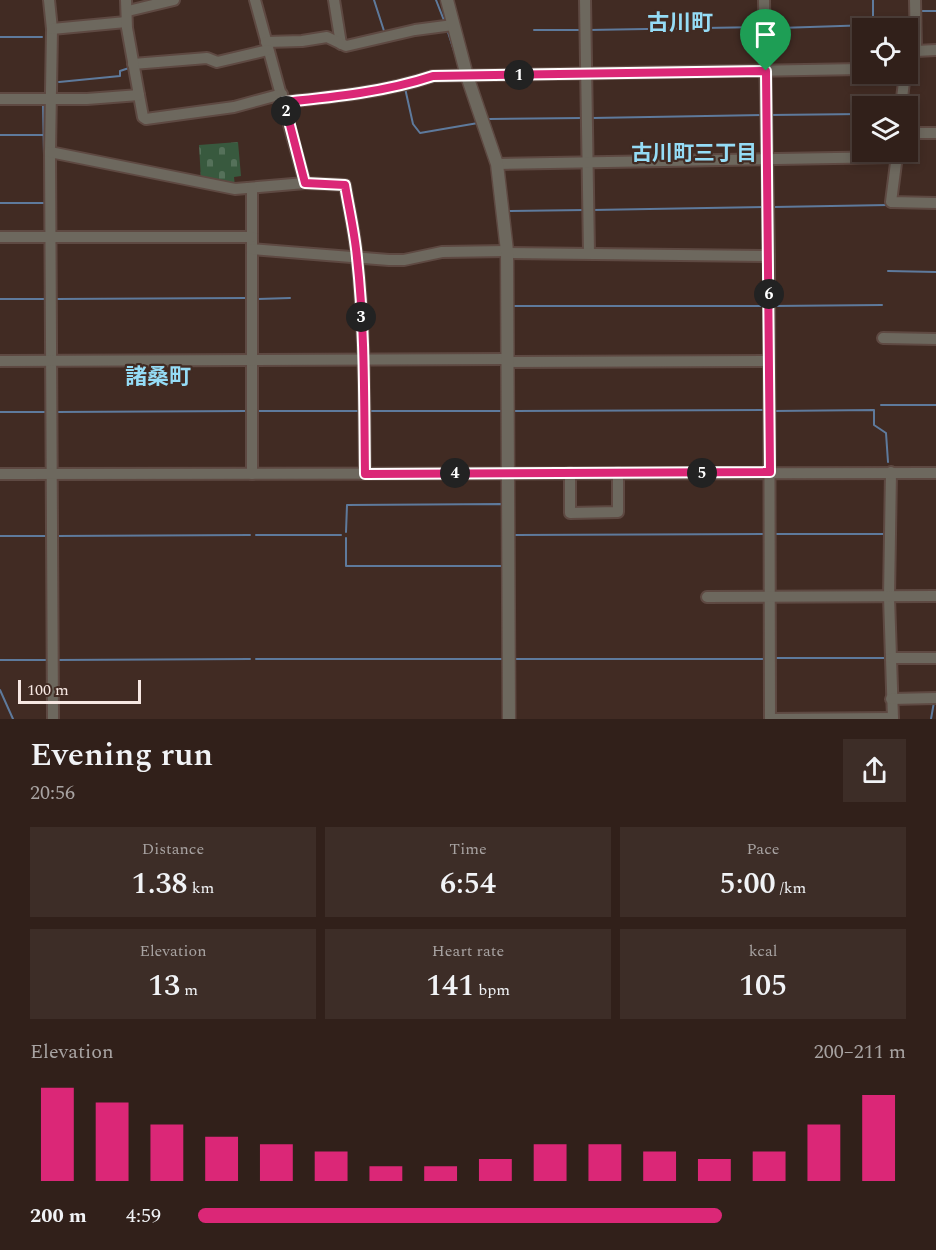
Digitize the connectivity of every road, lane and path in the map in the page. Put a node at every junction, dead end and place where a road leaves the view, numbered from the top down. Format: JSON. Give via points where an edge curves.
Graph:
{"nodes":[{"id":1,"x":49,"y":0,"type":"edge"},
{"id":2,"x":174,"y":0,"type":"edge"},
{"id":3,"x":334,"y":0,"type":"edge"},
{"id":4,"x":447,"y":0,"type":"edge"},
{"id":5,"x":585,"y":0,"type":"edge"},
{"id":6,"x":764,"y":0,"type":"edge"},
{"id":7,"x":915,"y":0,"type":"edge"},
{"id":8,"x":258,"y":1,"type":"edge"},
{"id":9,"x":127,"y":11,"type":"edge"},
{"id":10,"x":914,"y":18,"type":"edge"},
{"id":11,"x":453,"y":25,"type":"junction"},
{"id":12,"x":52,"y":28,"type":"junction"},
{"id":13,"x":340,"y":44,"type":"junction"},
{"id":14,"x":267,"y":46,"type":"junction"},
{"id":15,"x":936,"y":50,"type":"edge"},
{"id":16,"x":918,"y":51,"type":"edge"},
{"id":17,"x":133,"y":64,"type":"junction"},
{"id":18,"x":852,"y":69,"type":"edge"},
{"id":19,"x":766,"y":71,"type":"junction"},
{"id":20,"x":586,"y":74,"type":"junction"},
{"id":21,"x":467,"y":76,"type":"junction"},
{"id":22,"x":139,"y":95,"type":"junction"},
{"id":23,"x":283,"y":98,"type":"junction"},
{"id":24,"x":0,"y":99,"type":"edge"},
{"id":25,"x":50,"y":99,"type":"junction"},
{"id":26,"x":918,"y":133,"type":"edge"},
{"id":27,"x":936,"y":133,"type":"edge"},
{"id":28,"x":50,"y":152,"type":"junction"},
{"id":29,"x":852,"y":156,"type":"edge"},
{"id":30,"x":767,"y":159,"type":"junction"},
{"id":31,"x":896,"y":162,"type":"edge"},
{"id":32,"x":588,"y":163,"type":"junction"},
{"id":33,"x":497,"y":164,"type":"junction"},
{"id":34,"x":305,"y":183,"type":"junction"},
{"id":35,"x":252,"y":188,"type":"junction"},
{"id":36,"x":936,"y":203,"type":"edge"},
{"id":37,"x":0,"y":237,"type":"edge"},
{"id":38,"x":51,"y":237,"type":"junction"},
{"id":39,"x":252,"y":237,"type":"junction"},
{"id":40,"x":252,"y":249,"type":"junction"},
{"id":41,"x":507,"y":252,"type":"junction"},
{"id":42,"x":589,"y":253,"type":"junction"},
{"id":43,"x":769,"y":256,"type":"junction"},
{"id":44,"x":357,"y":257,"type":"junction"},
{"id":45,"x":883,"y":338,"type":"dead end"},
{"id":46,"x":936,"y":339,"type":"edge"},
{"id":47,"x":252,"y":359,"type":"junction"},
{"id":48,"x":364,"y":359,"type":"junction"},
{"id":49,"x":0,"y":361,"type":"edge"},
{"id":50,"x":51,"y":361,"type":"junction"},
{"id":51,"x":508,"y":361,"type":"junction"},
{"id":52,"x":769,"y":361,"type":"junction"},
{"id":53,"x":770,"y":472,"type":"junction"},
{"id":54,"x":891,"y":472,"type":"junction"},
{"id":55,"x":508,"y":473,"type":"junction"},
{"id":56,"x":570,"y":473,"type":"junction"},
{"id":57,"x":618,"y":473,"type":"junction"},
{"id":58,"x":936,"y":473,"type":"edge"},
{"id":59,"x":0,"y":474,"type":"edge"},
{"id":60,"x":52,"y":474,"type":"junction"},
{"id":61,"x":252,"y":474,"type":"junction"},
{"id":62,"x":365,"y":474,"type":"junction"},
{"id":63,"x":936,"y":596,"type":"edge"},
{"id":64,"x":707,"y":597,"type":"dead end"},
{"id":65,"x":769,"y":597,"type":"junction"},
{"id":66,"x":889,"y":597,"type":"junction"},
{"id":67,"x":891,"y":658,"type":"junction"},
{"id":68,"x":936,"y":658,"type":"edge"},
{"id":69,"x":936,"y":698,"type":"edge"},
{"id":70,"x":891,"y":699,"type":"junction"},
{"id":71,"x":53,"y":719,"type":"edge"},
{"id":72,"x":509,"y":719,"type":"edge"},
{"id":73,"x":770,"y":719,"type":"edge"},
{"id":74,"x":893,"y":719,"type":"edge"}],
"edges":[{"from":1,"to":12,"type":"street"},
{"from":2,"to":9,"type":"street"},
{"from":3,"to":13,"type":"street"},
{"from":4,"to":11,"type":"street"},
{"from":5,"to":20,"type":"street"},
{"from":6,"to":19,"type":"street"},
{"from":7,"to":10,"type":"street"},
{"from":8,"to":14,"type":"street"},
{"from":9,"to":12,"type":"street"},
{"from":9,"to":17,"type":"street"},
{"from":11,"to":13,"type":"street"},
{"from":11,"to":21,"type":"street"},
{"from":12,"to":25,"type":"street"},
{"from":13,"to":14,"type":"street","via":[[327,37]]},
{"from":14,"to":17,"type":"street","via":[[217,62],[207,58]]},
{"from":14,"to":23,"type":"street"},
{"from":15,"to":16,"type":"street"},
{"from":17,"to":22,"type":"street"},
{"from":18,"to":19,"type":"street"},
{"from":19,"to":20,"type":"street"},
{"from":19,"to":30,"type":"street"},
{"from":20,"to":21,"type":"street"},
{"from":20,"to":32,"type":"street"},
{"from":21,"to":23,"type":"street","via":[[433,76],[339,97]]},
{"from":21,"to":33,"type":"street"},
{"from":22,"to":23,"type":"street","via":[[146,119]]},
{"from":22,"to":25,"type":"street"},
{"from":23,"to":34,"type":"street"},
{"from":24,"to":25,"type":"street"},
{"from":25,"to":28,"type":"street"},
{"from":26,"to":27,"type":"street"},
{"from":28,"to":35,"type":"street","via":[[235,189]]},
{"from":28,"to":38,"type":"street"},
{"from":29,"to":30,"type":"street"},
{"from":30,"to":32,"type":"street"},
{"from":30,"to":43,"type":"street"},
{"from":31,"to":36,"type":"street","via":[[891,202]]},
{"from":32,"to":33,"type":"street"},
{"from":32,"to":42,"type":"street"},
{"from":33,"to":41,"type":"street"},
{"from":34,"to":35,"type":"street"},
{"from":34,"to":44,"type":"street","via":[[345,185]]},
{"from":35,"to":39,"type":"street"},
{"from":37,"to":38,"type":"street"},
{"from":38,"to":39,"type":"street"},
{"from":38,"to":50,"type":"street"},
{"from":39,"to":40,"type":"street"},
{"from":40,"to":44,"type":"street"},
{"from":40,"to":47,"type":"street"},
{"from":41,"to":42,"type":"street"},
{"from":41,"to":44,"type":"street","via":[[442,252],[404,260]]},
{"from":41,"to":51,"type":"street"},
{"from":42,"to":43,"type":"street"},
{"from":43,"to":52,"type":"street"},
{"from":44,"to":48,"type":"street"},
{"from":45,"to":46,"type":"street"},
{"from":47,"to":48,"type":"street"},
{"from":47,"to":50,"type":"street"},
{"from":47,"to":61,"type":"street"},
{"from":48,"to":51,"type":"street"},
{"from":48,"to":62,"type":"street"},
{"from":49,"to":50,"type":"street"},
{"from":50,"to":60,"type":"street"},
{"from":51,"to":52,"type":"street"},
{"from":51,"to":55,"type":"street"},
{"from":52,"to":53,"type":"street"},
{"from":53,"to":54,"type":"street"},
{"from":53,"to":57,"type":"street"},
{"from":53,"to":65,"type":"street"},
{"from":54,"to":58,"type":"street"},
{"from":54,"to":66,"type":"street"},
{"from":55,"to":56,"type":"street"},
{"from":55,"to":62,"type":"street"},
{"from":55,"to":72,"type":"street"},
{"from":56,"to":57,"type":"street"},
{"from":56,"to":57,"type":"street","via":[[570,513],[618,512]]},
{"from":59,"to":60,"type":"street"},
{"from":60,"to":61,"type":"street"},
{"from":60,"to":71,"type":"street"},
{"from":61,"to":62,"type":"street"},
{"from":63,"to":66,"type":"street"},
{"from":64,"to":65,"type":"street"},
{"from":65,"to":66,"type":"street"},
{"from":65,"to":73,"type":"street"},
{"from":66,"to":67,"type":"street"},
{"from":67,"to":68,"type":"street"},
{"from":67,"to":70,"type":"street"},
{"from":69,"to":70,"type":"street"},
{"from":70,"to":74,"type":"street"},
{"from":73,"to":74,"type":"street"}]}
